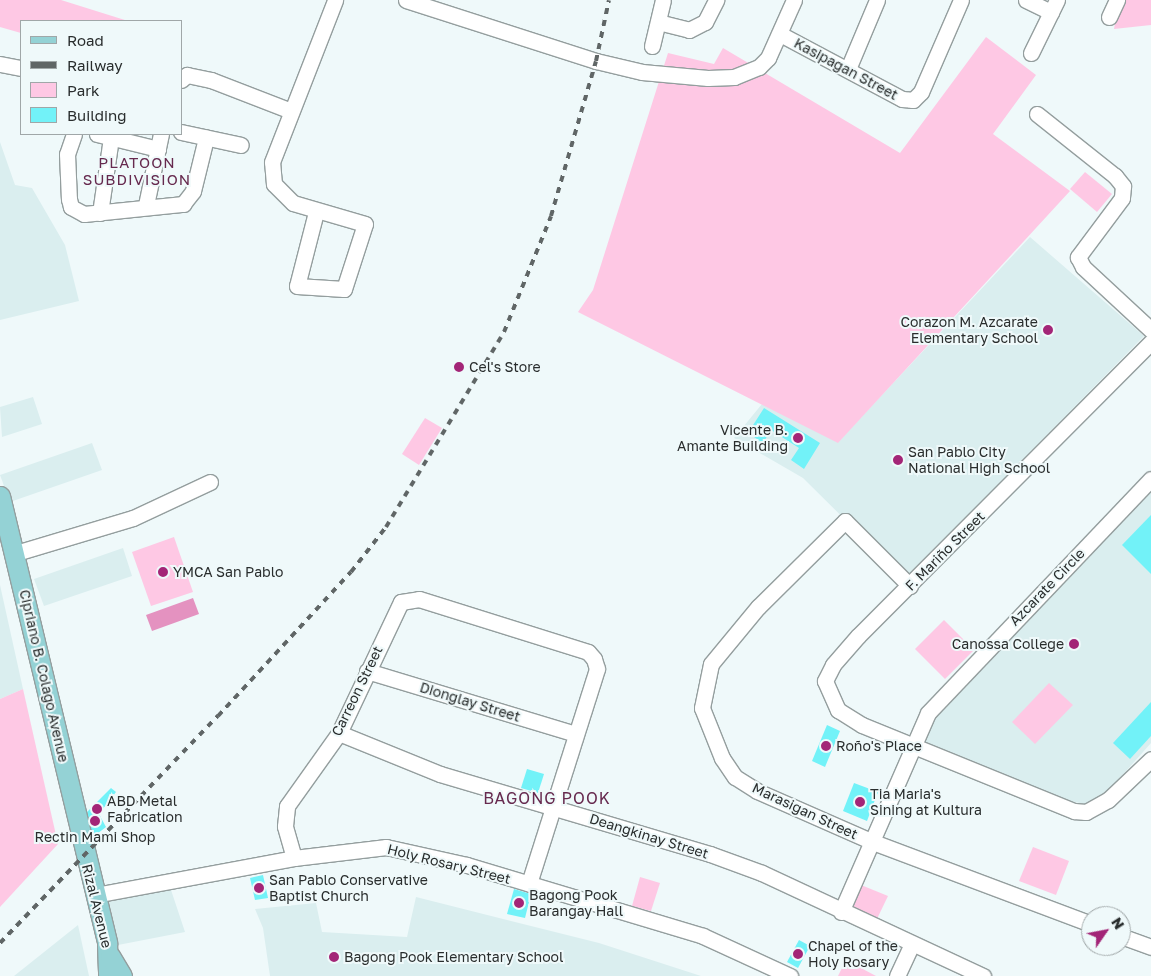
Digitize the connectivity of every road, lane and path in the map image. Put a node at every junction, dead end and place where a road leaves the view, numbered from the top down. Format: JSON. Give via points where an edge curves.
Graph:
{"nodes":[{"id":1,"x":335,"y":0,"type":"edge"},
{"id":2,"x":406,"y":0,"type":"edge"},
{"id":3,"x":663,"y":0,"type":"edge"},
{"id":4,"x":716,"y":0,"type":"edge"},
{"id":5,"x":794,"y":0,"type":"edge"},
{"id":6,"x":877,"y":0,"type":"edge"},
{"id":7,"x":961,"y":0,"type":"edge"},
{"id":8,"x":1026,"y":0,"type":"edge"},
{"id":9,"x":1117,"y":0,"type":"edge"},
{"id":10,"x":1054,"y":6,"type":"edge"},
{"id":11,"x":1109,"y":17,"type":"dead end"},
{"id":12,"x":658,"y":22,"type":"junction"},
{"id":13,"x":780,"y":34,"type":"junction"},
{"id":14,"x":652,"y":46,"type":"dead end"},
{"id":15,"x":1031,"y":53,"type":"dead end"},
{"id":16,"x":0,"y":64,"type":"edge"},
{"id":17,"x":20,"y":68,"type":"edge"},
{"id":18,"x":848,"y":69,"type":"junction"},
{"id":19,"x":182,"y":79,"type":"edge"},
{"id":20,"x":291,"y":111,"type":"junction"},
{"id":21,"x":1037,"y":114,"type":"dead end"},
{"id":22,"x":182,"y":132,"type":"edge"},
{"id":23,"x":74,"y":135,"type":"edge"},
{"id":24,"x":161,"y":135,"type":"edge"},
{"id":25,"x":104,"y":136,"type":"edge"},
{"id":26,"x":206,"y":138,"type":"junction"},
{"id":27,"x":241,"y":146,"type":"dead end"},
{"id":28,"x":158,"y":149,"type":"junction"},
{"id":29,"x":146,"y":205,"type":"junction"},
{"id":30,"x":316,"y":212,"type":"junction"},
{"id":31,"x":100,"y":213,"type":"junction"},
{"id":32,"x":1151,"y":330,"type":"edge"},
{"id":33,"x":1151,"y":342,"type":"edge"},
{"id":34,"x":1151,"y":479,"type":"edge"},
{"id":35,"x":210,"y":482,"type":"dead end"},
{"id":36,"x":0,"y":496,"type":"edge"},
{"id":37,"x":16,"y":553,"type":"junction"},
{"id":38,"x":910,"y":586,"type":"junction"},
{"id":39,"x":367,"y":671,"type":"junction"},
{"id":40,"x":339,"y":733,"type":"junction"},
{"id":41,"x":573,"y":733,"type":"junction"},
{"id":42,"x":913,"y":745,"type":"junction"},
{"id":43,"x":1151,"y":758,"type":"edge"},
{"id":44,"x":552,"y":807,"type":"junction"},
{"id":45,"x":873,"y":842,"type":"junction"},
{"id":46,"x":84,"y":857,"type":"joint"},
{"id":47,"x":294,"y":858,"type":"junction"},
{"id":48,"x":528,"y":884,"type":"junction"},
{"id":49,"x":95,"y":895,"type":"junction"},
{"id":50,"x":841,"y":912,"type":"junction"},
{"id":51,"x":1081,"y":920,"type":"edge"},
{"id":52,"x":1131,"y":940,"type":"edge"},
{"id":53,"x":912,"y":944,"type":"junction"},
{"id":54,"x":1151,"y":947,"type":"edge"},
{"id":55,"x":110,"y":956,"type":"junction"},
{"id":56,"x":108,"y":976,"type":"edge"},
{"id":57,"x":122,"y":976,"type":"edge"},
{"id":58,"x":790,"y":976,"type":"edge"},
{"id":59,"x":897,"y":976,"type":"edge"},
{"id":60,"x":982,"y":976,"type":"edge"}],
"edges":[{"from":1,"to":20,"type":"street"},
{"from":2,"to":13,"type":"street","via":[[642,72],[734,77],[748,74],[768,58]]},
{"from":3,"to":12,"type":"street"},
{"from":4,"to":12,"type":"street","via":[[705,22],[689,30]]},
{"from":5,"to":13,"type":"street"},
{"from":6,"to":18,"type":"street"},
{"from":7,"to":18,"type":"street","name":"Kasipagan Street","via":[[921,92],[913,100],[902,98]]},
{"from":8,"to":10,"type":"street"},
{"from":9,"to":11,"type":"street"},
{"from":10,"to":15,"type":"street"},
{"from":12,"to":14,"type":"street"},
{"from":13,"to":18,"type":"street","name":"Kasipagan Street"},
{"from":16,"to":17,"type":"street"},
{"from":19,"to":20,"type":"street","via":[[187,75],[211,80]]},
{"from":20,"to":30,"type":"street","via":[[272,162],[274,184],[292,203]]},
{"from":21,"to":32,"type":"street","via":[[1115,176],[1123,186],[1122,198],[1078,257],[1083,267]]},
{"from":22,"to":26,"type":"street"},
{"from":23,"to":31,"type":"street","via":[[67,154],[71,207],[84,214]]},
{"from":24,"to":28,"type":"street"},
{"from":25,"to":28,"type":"street"},
{"from":25,"to":31,"type":"street"},
{"from":26,"to":27,"type":"street"},
{"from":26,"to":29,"type":"street","via":[[189,199],[183,204]]},
{"from":28,"to":29,"type":"street"},
{"from":29,"to":31,"type":"street"},
{"from":30,"to":30,"type":"street","via":[[365,224],[344,289],[297,286]]},
{"from":33,"to":38,"type":"street","name":"F. Mariño Street"},
{"from":34,"to":42,"type":"street","name":"Azcarate Circle","via":[[940,698]]},
{"from":35,"to":37,"type":"street","via":[[133,518]]},
{"from":36,"to":37,"type":"main road","name":"Cipriano B. Colago Avenue"},
{"from":37,"to":46,"type":"main road","name":"Cipriano B. Colago Avenue"},
{"from":38,"to":42,"type":"street","name":"F. Mariño Street","via":[[858,636],[833,665],[825,681],[838,710],[862,725]]},
{"from":38,"to":45,"type":"street","name":"Marasigan Street","via":[[845,522],[726,642],[711,664],[702,708],[707,729],[735,777],[757,791]]},
{"from":39,"to":40,"type":"street","name":"Carreon Street"},
{"from":39,"to":41,"type":"street","name":"Dionglay Street"},
{"from":39,"to":41,"type":"street","name":"Carreon Street","via":[[401,602],[419,599],[588,652],[597,669]]},
{"from":40,"to":44,"type":"street","name":"Deangkinay Street","via":[[397,759]]},
{"from":40,"to":47,"type":"street","name":"Carreon Street","via":[[287,806],[285,826]]},
{"from":41,"to":44,"type":"street"},
{"from":42,"to":43,"type":"street","via":[[1050,803],[1086,812],[1108,800]]},
{"from":42,"to":45,"type":"street","name":"Azcarate Circle"},
{"from":44,"to":48,"type":"street"},
{"from":44,"to":50,"type":"street","name":"Deangkinay Street","via":[[710,854],[762,873]]},
{"from":45,"to":50,"type":"street","name":"Azcarate Circle"},
{"from":45,"to":51,"type":"street","name":"Marasigan Street"},
{"from":46,"to":49,"type":"main road","name":"Rizal Avenue"},
{"from":47,"to":48,"type":"street","name":"Holy Rosary Street","via":[[386,847]]},
{"from":47,"to":49,"type":"street","name":"Holy Rosary Street"},
{"from":48,"to":58,"type":"street","name":"Holy Rosary Street","via":[[703,936]]},
{"from":49,"to":55,"type":"main road","name":"Rizal Avenue"},
{"from":50,"to":53,"type":"street","name":"Deangkinay Street"},
{"from":52,"to":54,"type":"street"},
{"from":53,"to":59,"type":"street"},
{"from":53,"to":60,"type":"street","name":"Deangkinay Street"},
{"from":55,"to":56,"type":"main road","name":"Rizal Avenue"},
{"from":55,"to":57,"type":"main road","name":"Rizal Avenue"}]}
